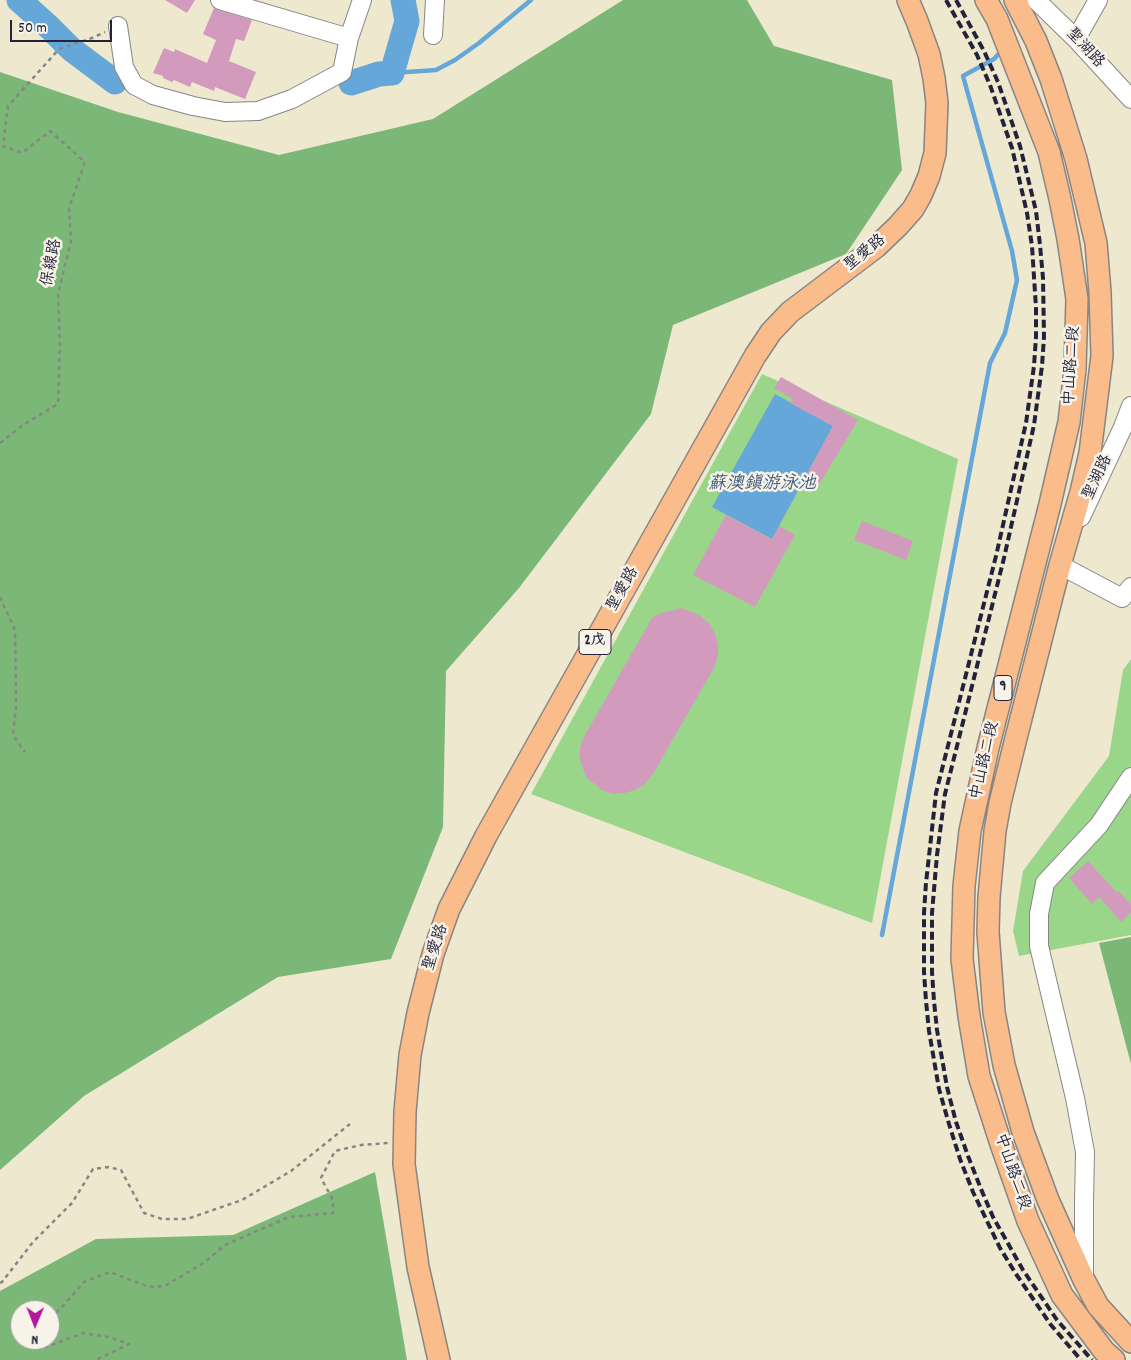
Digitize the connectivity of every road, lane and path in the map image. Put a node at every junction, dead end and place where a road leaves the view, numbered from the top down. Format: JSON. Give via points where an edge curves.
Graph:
{"nodes":[{"id":1,"x":220,"y":0,"type":"edge"},
{"id":2,"x":362,"y":0,"type":"edge"},
{"id":3,"x":435,"y":0,"type":"edge"},
{"id":4,"x":908,"y":0,"type":"edge"},
{"id":5,"x":986,"y":0,"type":"edge"},
{"id":6,"x":1015,"y":0,"type":"edge"},
{"id":7,"x":1036,"y":0,"type":"edge"},
{"id":8,"x":1098,"y":0,"type":"edge"},
{"id":9,"x":118,"y":26,"type":"joint"},
{"id":10,"x":433,"y":35,"type":"dead end"},
{"id":11,"x":349,"y":38,"type":"junction"},
{"id":12,"x":1076,"y":39,"type":"junction"},
{"id":13,"x":1131,"y":99,"type":"edge"},
{"id":14,"x":1131,"y":406,"type":"edge"},
{"id":15,"x":0,"y":443,"type":"edge"},
{"id":16,"x":1063,"y":557,"type":"junction"},
{"id":17,"x":1131,"y":587,"type":"edge"},
{"id":18,"x":0,"y":597,"type":"edge"},
{"id":19,"x":25,"y":752,"type":"dead end"},
{"id":20,"x":1131,"y":777,"type":"edge"},
{"id":21,"x":350,"y":1124,"type":"dead end"},
{"id":22,"x":404,"y":1142,"type":"junction"},
{"id":23,"x":1084,"y":1280,"type":"junction"},
{"id":24,"x":0,"y":1283,"type":"edge"},
{"id":25,"x":1062,"y":1295,"type":"junction"},
{"id":26,"x":60,"y":1310,"type":"edge"},
{"id":27,"x":60,"y":1341,"type":"edge"},
{"id":28,"x":1131,"y":1342,"type":"edge"},
{"id":29,"x":96,"y":1360,"type":"edge"},
{"id":30,"x":439,"y":1360,"type":"edge"},
{"id":31,"x":1114,"y":1360,"type":"edge"}],
"edges":[{"from":1,"to":11,"type":"street"},
{"from":2,"to":11,"type":"street"},
{"from":3,"to":10,"type":"street"},
{"from":4,"to":22,"type":"main road","name":"聖愛路","number":"2戊","via":[[929,54],[937,103],[935,153],[929,176],[913,209],[898,226],[876,247],[790,312],[771,332],[486,836],[449,909],[431,963],[410,1055]]},
{"from":5,"to":25,"type":"main road","name":"中山路二段","number":"9","via":[[997,19],[1049,152],[1077,299],[1075,369],[1069,422],[970,830],[964,886],[962,959],[979,1076],[1028,1221]]},
{"from":6,"to":16,"type":"main road","name":"中山路二段","number":"9","via":[[1051,79],[1076,159],[1096,243],[1102,356],[1090,453]]},
{"from":7,"to":12,"type":"street","name":"聖湖路"},
{"from":8,"to":12,"type":"street"},
{"from":9,"to":11,"type":"street","via":[[124,66],[134,85],[153,95],[225,112],[258,111],[292,99],[342,72]]},
{"from":9,"to":15,"type":"path","name":"保線路","via":[[59,49],[8,106],[3,146],[22,153],[50,131],[85,162],[69,208],[71,241],[58,294],[58,404]]},
{"from":12,"to":13,"type":"street","name":"聖湖路"},
{"from":14,"to":16,"type":"street","name":"聖湖路"},
{"from":16,"to":17,"type":"street","via":[[1122,598]]},
{"from":16,"to":23,"type":"main road","name":"中山路二段","number":"9","via":[[1000,803],[991,869],[988,932],[994,1012],[1004,1065],[1023,1132],[1048,1200]]},
{"from":18,"to":19,"type":"path","via":[[15,630],[13,734]]},
{"from":20,"to":23,"type":"street","via":[[1100,825],[1045,883],[1039,914],[1039,946],[1086,1152]]},
{"from":21,"to":24,"type":"path","via":[[291,1171],[242,1200],[187,1219],[162,1219],[144,1213],[122,1170],[108,1167],[93,1169],[72,1204],[33,1242]]},
{"from":22,"to":26,"type":"path","via":[[361,1145],[335,1151],[321,1178],[333,1200],[333,1213],[289,1217],[225,1245],[205,1262],[165,1286],[150,1287],[110,1272],[84,1282]]},
{"from":22,"to":30,"type":"main road","name":"聖愛路","number":"2戊","via":[[418,1267]]},
{"from":23,"to":25,"type":"main road"},
{"from":23,"to":28,"type":"main road","name":"中山路二段","number":"9","via":[[1098,1306]]},
{"from":25,"to":31,"type":"main road","name":"中山路二段","number":"9"},
{"from":27,"to":29,"type":"path","via":[[83,1333],[129,1344]]}]}
